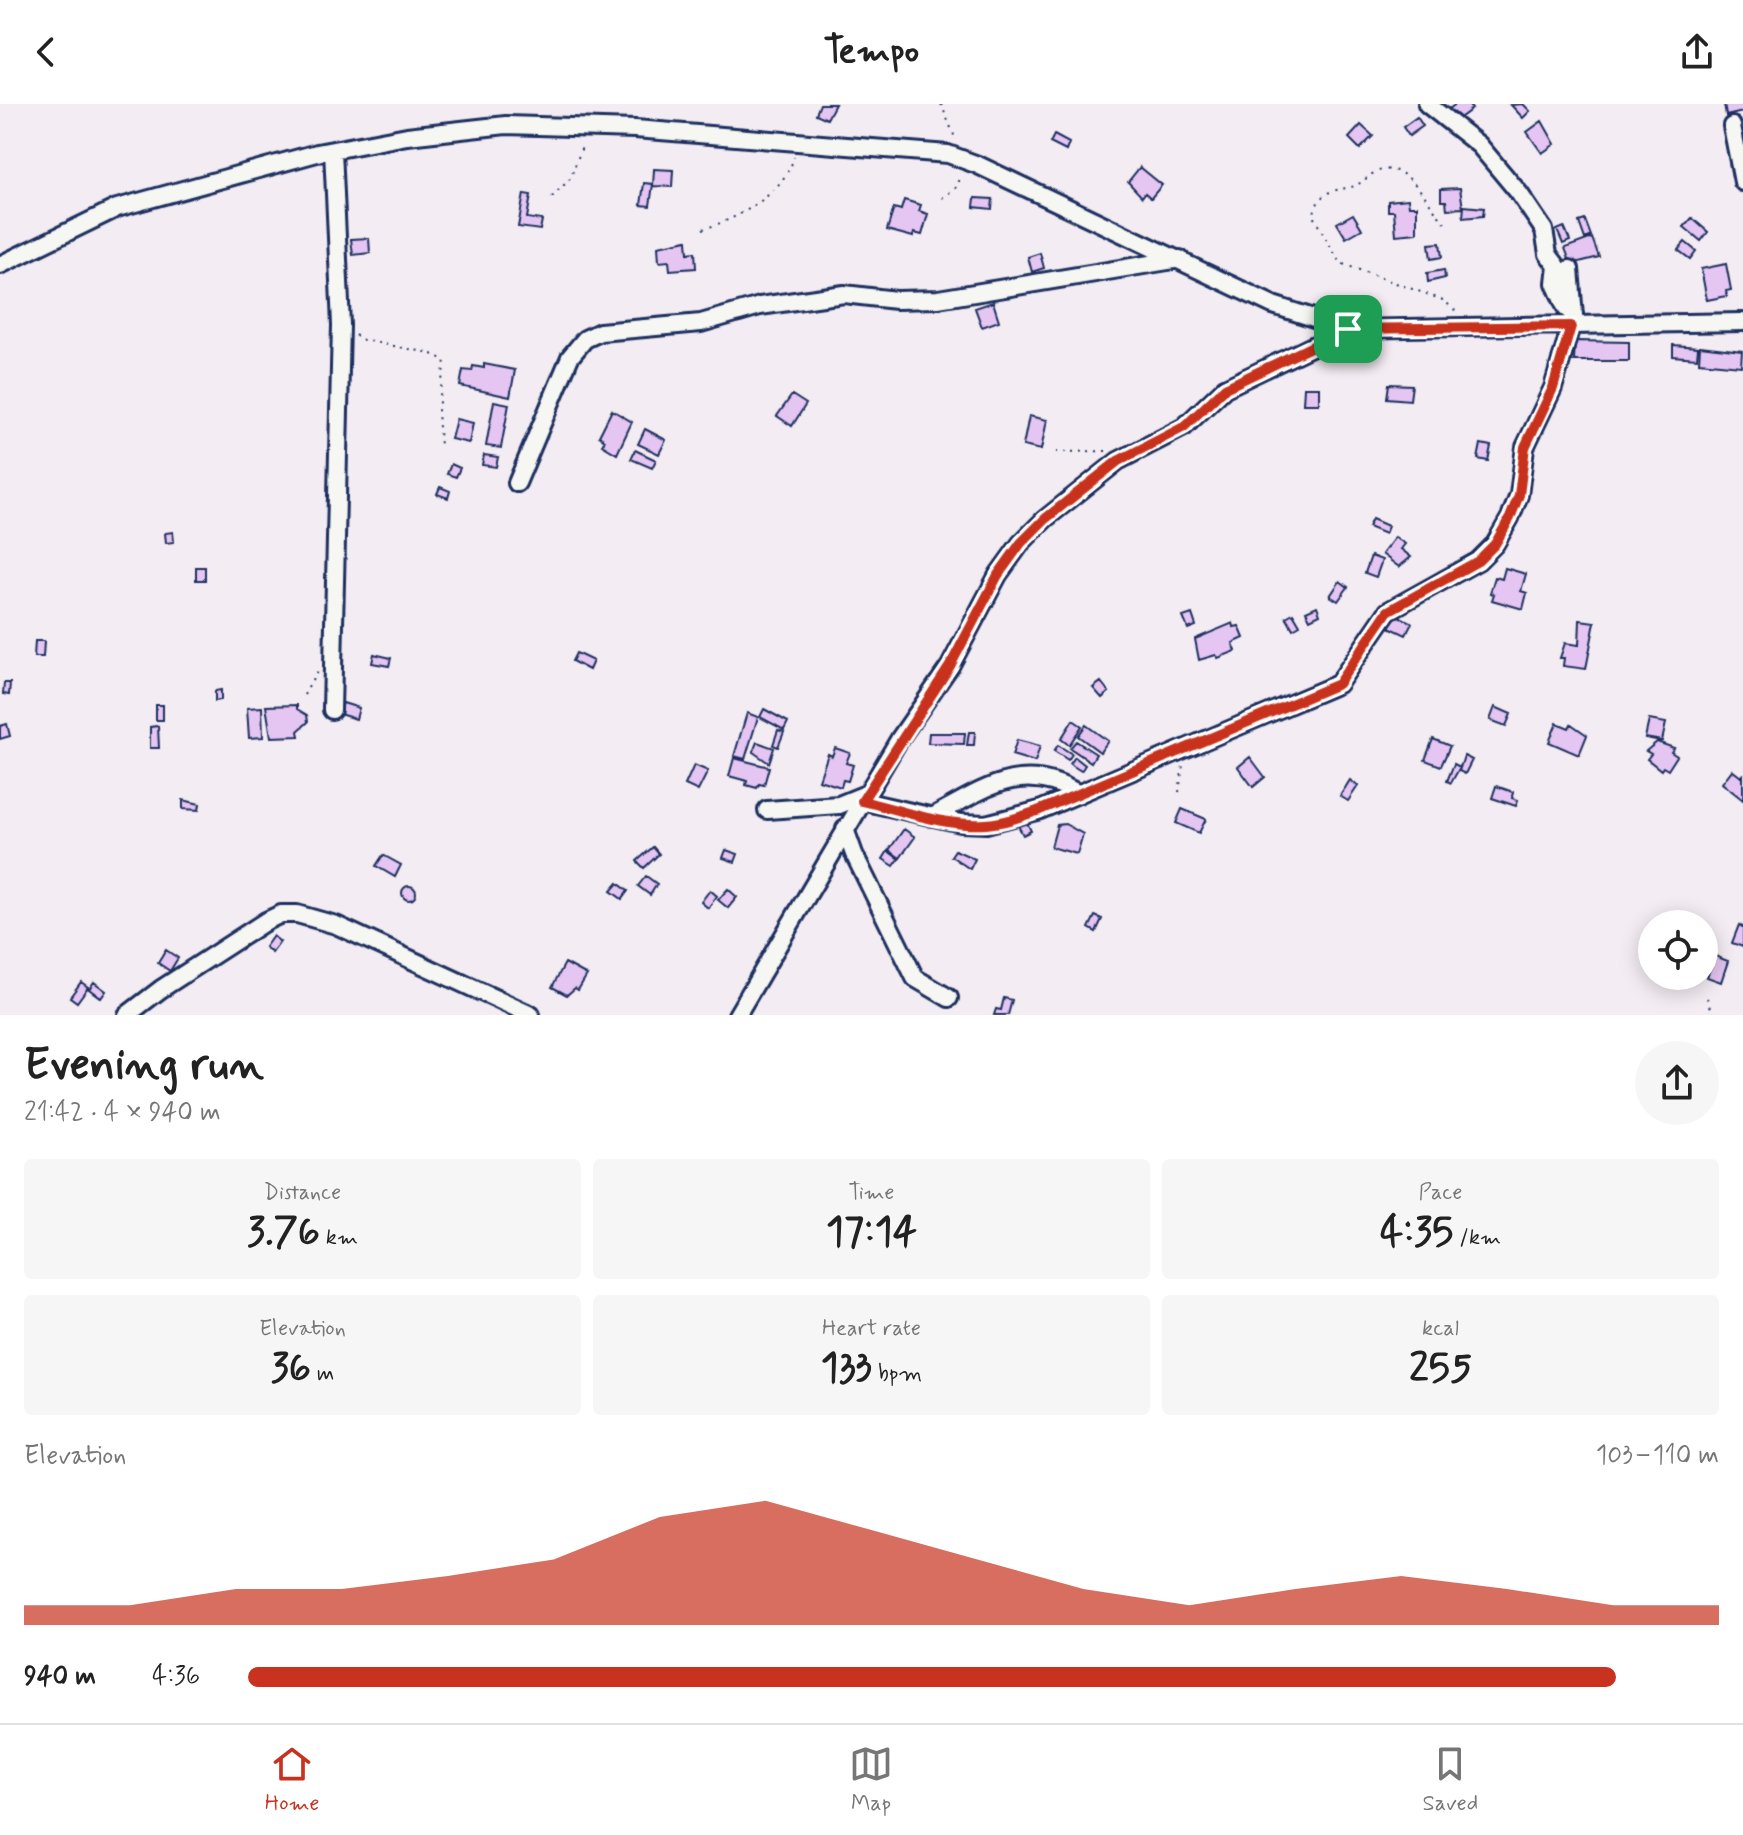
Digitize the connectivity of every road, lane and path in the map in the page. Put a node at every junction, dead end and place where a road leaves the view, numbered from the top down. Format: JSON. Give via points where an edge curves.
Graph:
{"nodes":[{"id":1,"x":1427,"y":104,"type":"edge"},
{"id":2,"x":1732,"y":126,"type":"dead end"},
{"id":3,"x":587,"y":127,"type":"junction"},
{"id":4,"x":799,"y":141,"type":"junction"},
{"id":5,"x":333,"y":150,"type":"junction"},
{"id":6,"x":1743,"y":182,"type":"edge"},
{"id":7,"x":552,"y":197,"type":"dead end"},
{"id":8,"x":1445,"y":223,"type":"dead end"},
{"id":9,"x":703,"y":229,"type":"dead end"},
{"id":10,"x":1180,"y":259,"type":"junction"},
{"id":11,"x":0,"y":265,"type":"edge"},
{"id":12,"x":1570,"y":269,"type":"dead end"},
{"id":13,"x":1574,"y":322,"type":"junction"},
{"id":14,"x":1743,"y":322,"type":"edge"},
{"id":15,"x":341,"y":325,"type":"junction"},
{"id":16,"x":1467,"y":328,"type":"junction"},
{"id":17,"x":1348,"y":329,"type":"junction"},
{"id":18,"x":440,"y":448,"type":"dead end"},
{"id":19,"x":1132,"y":451,"type":"junction"},
{"id":20,"x":1056,"y":452,"type":"dead end"},
{"id":21,"x":517,"y":483,"type":"dead end"},
{"id":22,"x":332,"y":710,"type":"dead end"},
{"id":23,"x":1186,"y":748,"type":"junction"},
{"id":24,"x":1179,"y":792,"type":"dead end"},
{"id":25,"x":1079,"y":794,"type":"junction"},
{"id":26,"x":864,"y":798,"type":"junction"},
{"id":27,"x":767,"y":810,"type":"dead end"},
{"id":28,"x":932,"y":817,"type":"junction"},
{"id":29,"x":845,"y":829,"type":"junction"},
{"id":30,"x":949,"y":998,"type":"dead end"},
{"id":31,"x":1707,"y":998,"type":"dead end"},
{"id":32,"x":127,"y":1015,"type":"edge"},
{"id":33,"x":531,"y":1015,"type":"edge"},
{"id":34,"x":737,"y":1015,"type":"edge"},
{"id":35,"x":1714,"y":1015,"type":"edge"}],
"edges":[{"from":1,"to":13,"type":"street","via":[[1479,145],[1544,230],[1548,254],[1557,266],[1555,283]]},
{"from":2,"to":6,"type":"street"},
{"from":3,"to":4,"type":"street"},
{"from":3,"to":5,"type":"street","via":[[506,125]]},
{"from":3,"to":7,"type":"path","via":[[570,179]]},
{"from":4,"to":9,"type":"path","via":[[792,165],[777,185],[749,209]]},
{"from":4,"to":10,"type":"street","via":[[948,154]]},
{"from":5,"to":11,"type":"street","via":[[117,208]]},
{"from":5,"to":15,"type":"street"},
{"from":8,"to":16,"type":"path","via":[[1416,185],[1400,172],[1387,170],[1348,188],[1335,188],[1317,202],[1313,216],[1340,263],[1443,300]]},
{"from":10,"to":17,"type":"street","via":[[1273,305]]},
{"from":10,"to":21,"type":"street","via":[[938,299],[844,294],[760,306],[701,323],[600,332],[585,339],[570,357]]},
{"from":12,"to":13,"type":"street"},
{"from":13,"to":14,"type":"street"},
{"from":13,"to":16,"type":"street"},
{"from":13,"to":23,"type":"street","via":[[1553,388],[1525,447],[1519,495],[1495,544],[1478,561],[1388,611],[1338,684]]},
{"from":15,"to":18,"type":"path","via":[[363,340],[445,360],[438,409]]},
{"from":15,"to":22,"type":"street"},
{"from":16,"to":17,"type":"street"},
{"from":17,"to":19,"type":"street","via":[[1245,376],[1184,427]]},
{"from":19,"to":20,"type":"path"},
{"from":19,"to":26,"type":"street","via":[[1045,519],[1008,559],[955,658]]},
{"from":23,"to":24,"type":"path"},
{"from":23,"to":25,"type":"street"},
{"from":25,"to":28,"type":"street","via":[[986,824]]},
{"from":25,"to":28,"type":"street","via":[[1034,779],[1006,779]]},
{"from":26,"to":27,"type":"street"},
{"from":26,"to":28,"type":"street"},
{"from":26,"to":29,"type":"street"},
{"from":29,"to":30,"type":"street","via":[[915,978]]},
{"from":29,"to":34,"type":"street"},
{"from":31,"to":35,"type":"path"},
{"from":32,"to":33,"type":"street","via":[[266,921],[297,914],[336,925]]}]}
